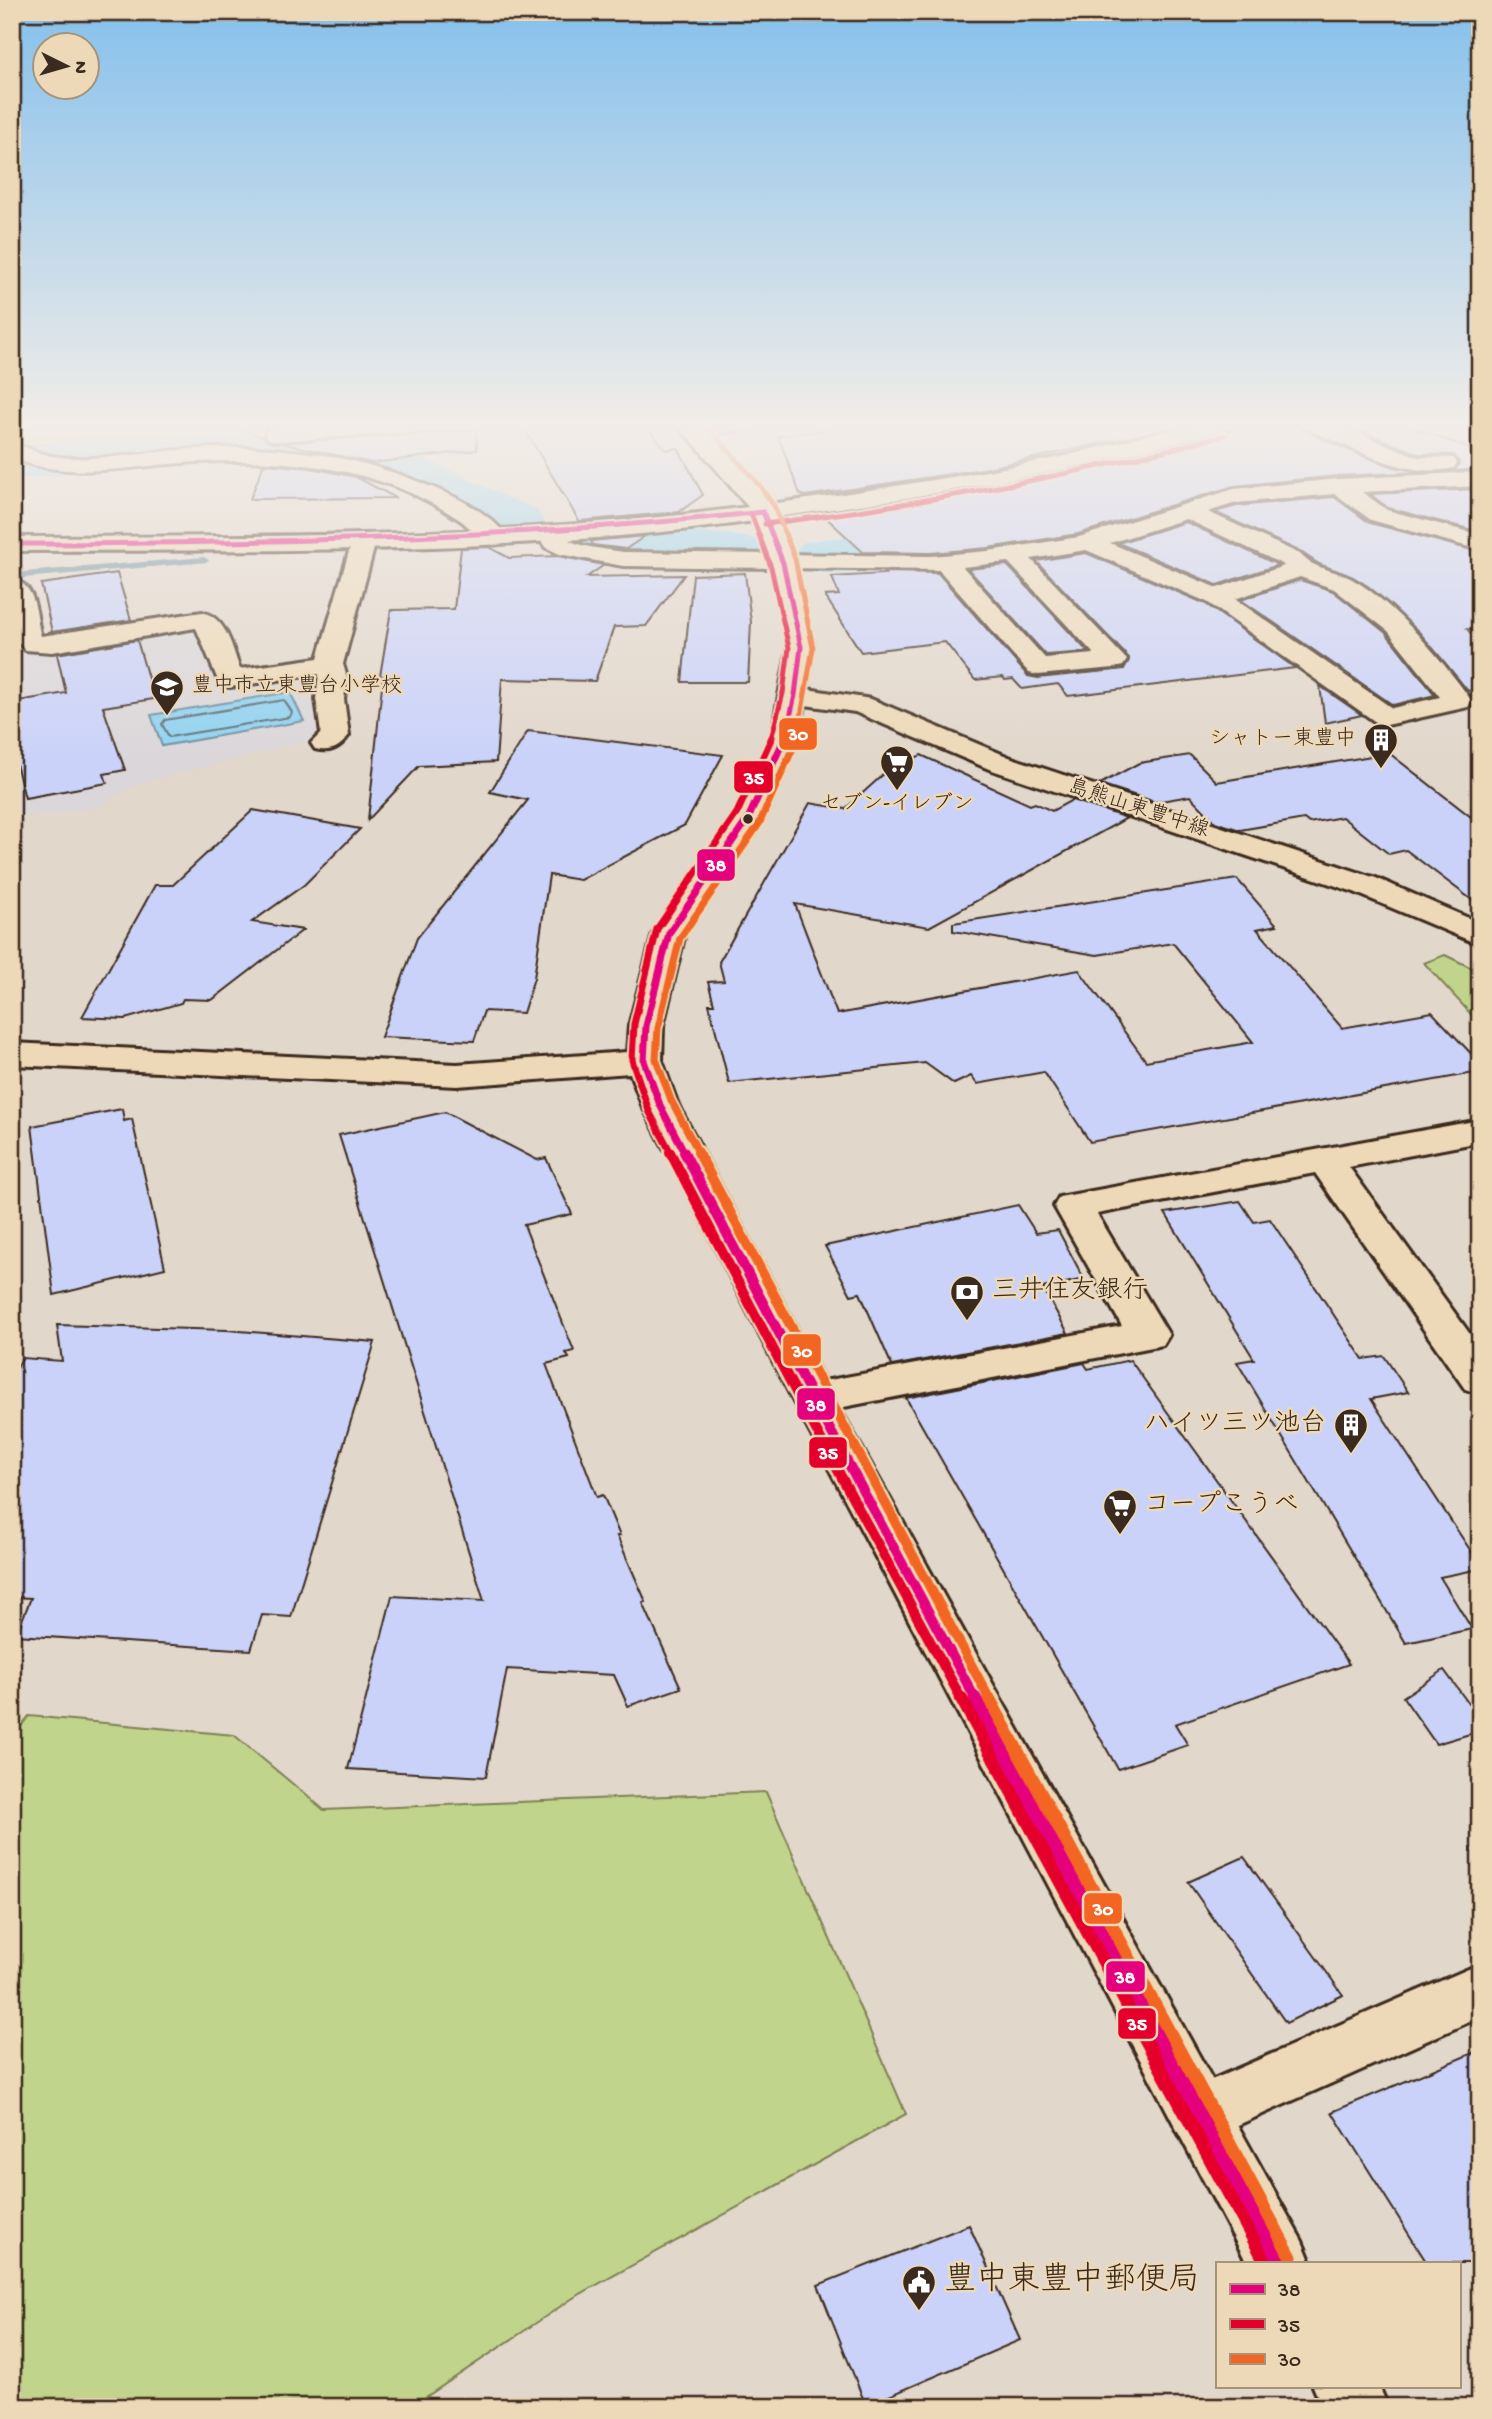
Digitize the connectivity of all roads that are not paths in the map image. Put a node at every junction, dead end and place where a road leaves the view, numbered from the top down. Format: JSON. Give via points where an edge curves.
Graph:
{"nodes":[{"id":1,"x":549,"y":535,"type":"edge"},
{"id":2,"x":494,"y":536,"type":"edge"},
{"id":3,"x":533,"y":536,"type":"edge"},
{"id":4,"x":772,"y":536,"type":"edge"},
{"id":5,"x":1110,"y":536,"type":"edge"},
{"id":6,"x":1242,"y":536,"type":"edge"},
{"id":7,"x":1452,"y":536,"type":"edge"},
{"id":8,"x":496,"y":538,"type":"junction"},
{"id":9,"x":364,"y":541,"type":"junction"},
{"id":10,"x":1089,"y":543,"type":"junction"},
{"id":11,"x":12,"y":544,"type":"edge"},
{"id":12,"x":1480,"y":544,"type":"edge"},
{"id":13,"x":780,"y":555,"type":"junction"},
{"id":14,"x":1014,"y":555,"type":"junction"},
{"id":15,"x":945,"y":562,"type":"junction"},
{"id":16,"x":1300,"y":569,"type":"junction"},
{"id":17,"x":12,"y":586,"type":"edge"},
{"id":18,"x":1216,"y":597,"type":"junction"},
{"id":19,"x":330,"y":664,"type":"junction"},
{"id":20,"x":794,"y":695,"type":"junction"},
{"id":21,"x":325,"y":743,"type":"dead end"},
{"id":22,"x":1476,"y":930,"type":"edge"},
{"id":23,"x":12,"y":1054,"type":"edge"},
{"id":24,"x":644,"y":1061,"type":"junction"},
{"id":25,"x":1480,"y":1130,"type":"edge"},
{"id":26,"x":1324,"y":1159,"type":"junction"},
{"id":27,"x":1480,"y":1379,"type":"edge"},
{"id":28,"x":813,"y":1398,"type":"junction"},
{"id":29,"x":1480,"y":1990,"type":"edge"},
{"id":30,"x":1200,"y":2114,"type":"junction"},
{"id":31,"x":1279,"y":2262,"type":"edge"},
{"id":32,"x":1346,"y":2388,"type":"edge"},
{"id":33,"x":1356,"y":2407,"type":"edge"}],
"edges":[{"from":1,"to":13,"type":"street","via":[[561,547],[623,559]]},
{"from":2,"to":8,"type":"street"},
{"from":3,"to":8,"type":"street"},
{"from":4,"to":13,"type":"street"},
{"from":5,"to":10,"type":"street"},
{"from":6,"to":16,"type":"street","via":[[1292,559]]},
{"from":7,"to":12,"type":"street"},
{"from":8,"to":9,"type":"street"},
{"from":9,"to":11,"type":"street"},
{"from":9,"to":19,"type":"street"},
{"from":10,"to":14,"type":"street"},
{"from":10,"to":18,"type":"street"},
{"from":13,"to":15,"type":"street"},
{"from":13,"to":20,"type":"street","via":[[801,647]]},
{"from":14,"to":15,"type":"street"},
{"from":14,"to":15,"type":"street","via":[[1114,660],[1038,667]]},
{"from":16,"to":18,"type":"street"},
{"from":16,"to":18,"type":"street","via":[[1343,584],[1397,626],[1458,701],[1387,717]]},
{"from":17,"to":19,"type":"street","via":[[18,590],[28,637],[34,644],[202,620],[211,628],[230,679]]},
{"from":19,"to":21,"type":"street","via":[[335,735]]},
{"from":20,"to":22,"type":"street","name":"島熊山東豊中線","via":[[861,705],[999,763],[1365,886]]},
{"from":20,"to":24,"type":"street","via":[[785,738],[748,819],[669,933],[646,1026]]},
{"from":23,"to":24,"type":"street","via":[[457,1075]]},
{"from":24,"to":28,"type":"street","via":[[660,1105]]},
{"from":25,"to":26,"type":"street"},
{"from":26,"to":27,"type":"street"},
{"from":26,"to":28,"type":"street","via":[[1073,1206],[1148,1335]]},
{"from":28,"to":30,"type":"street"},
{"from":29,"to":30,"type":"street"},
{"from":30,"to":31,"type":"street"},
{"from":32,"to":33,"type":"street"}]}
